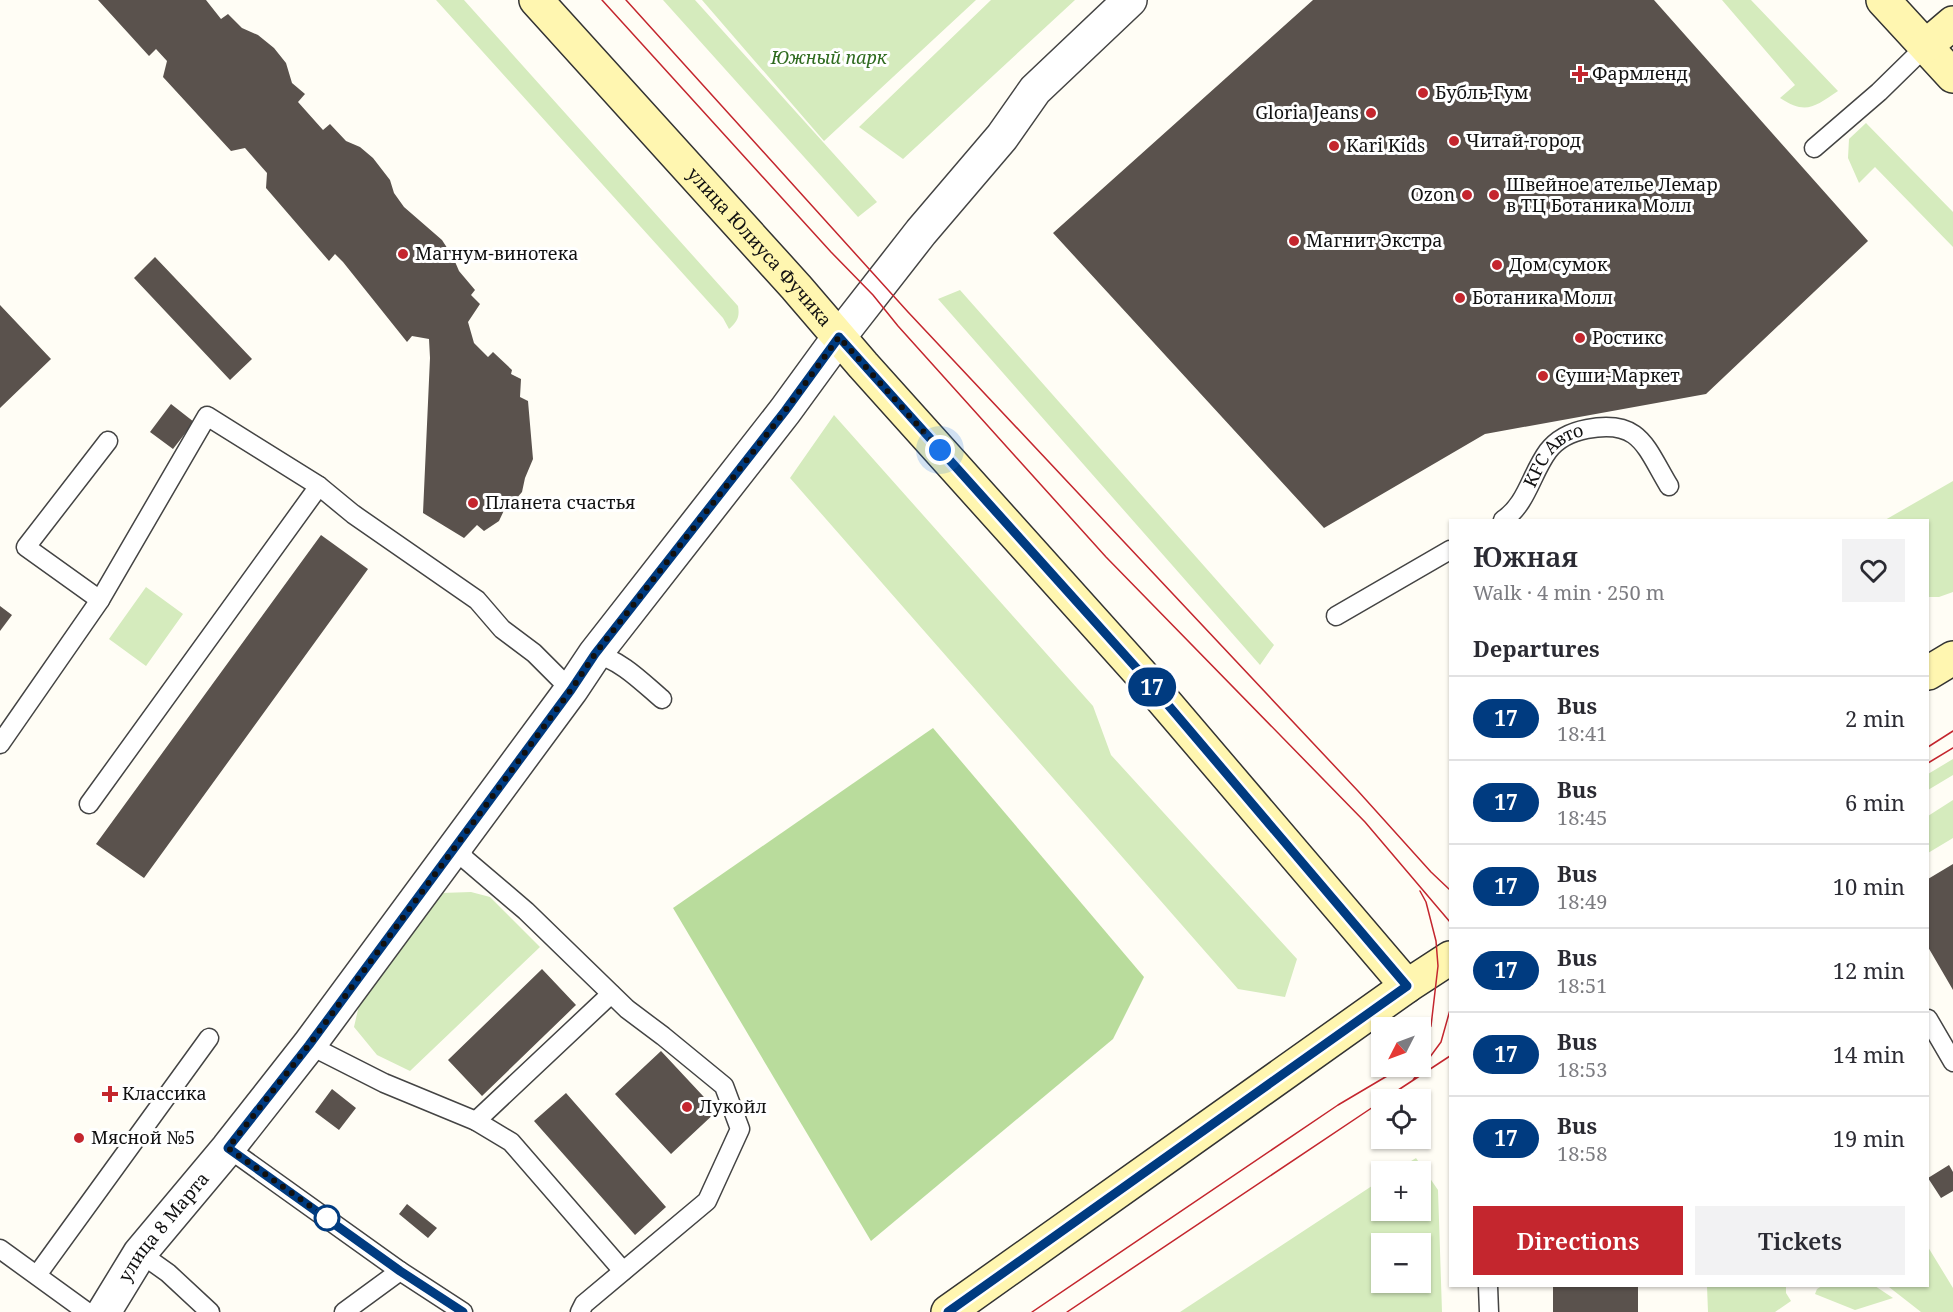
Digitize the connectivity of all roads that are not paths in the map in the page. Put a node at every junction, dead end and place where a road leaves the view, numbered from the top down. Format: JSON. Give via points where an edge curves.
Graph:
{"nodes":[{"id":1,"x":536,"y":0,"type":"edge"},
{"id":2,"x":1130,"y":0,"type":"edge"},
{"id":3,"x":1883,"y":0,"type":"edge"},
{"id":4,"x":1953,"y":22,"type":"edge"},
{"id":5,"x":1926,"y":46,"type":"junction"},
{"id":6,"x":1953,"y":76,"type":"edge"},
{"id":7,"x":1814,"y":148,"type":"dead end"},
{"id":8,"x":839,"y":337,"type":"junction"},
{"id":9,"x":108,"y":441,"type":"dead end"},
{"id":10,"x":319,"y":486,"type":"junction"},
{"id":11,"x":1669,"y":486,"type":"dead end"},
{"id":12,"x":1504,"y":519,"type":"edge"},
{"id":13,"x":1449,"y":551,"type":"edge"},
{"id":14,"x":100,"y":600,"type":"junction"},
{"id":15,"x":1336,"y":616,"type":"dead end"},
{"id":16,"x":595,"y":654,"type":"junction"},
{"id":17,"x":1953,"y":658,"type":"edge"},
{"id":18,"x":1929,"y":671,"type":"edge"},
{"id":19,"x":571,"y":690,"type":"junction"},
{"id":20,"x":662,"y":699,"type":"dead end"},
{"id":21,"x":0,"y":744,"type":"edge"},
{"id":22,"x":89,"y":804,"type":"dead end"},
{"id":23,"x":457,"y":844,"type":"junction"},
{"id":24,"x":1449,"y":959,"type":"edge"},
{"id":25,"x":1407,"y":986,"type":"junction"},
{"id":26,"x":611,"y":994,"type":"junction"},
{"id":27,"x":1929,"y":1021,"type":"edge"},
{"id":28,"x":209,"y":1038,"type":"dead end"},
{"id":29,"x":309,"y":1045,"type":"junction"},
{"id":30,"x":1953,"y":1062,"type":"edge"},
{"id":31,"x":476,"y":1121,"type":"junction"},
{"id":32,"x":228,"y":1148,"type":"junction"},
{"id":33,"x":0,"y":1249,"type":"edge"},
{"id":34,"x":140,"y":1253,"type":"junction"},
{"id":35,"x":400,"y":1271,"type":"junction"},
{"id":36,"x":623,"y":1272,"type":"junction"},
{"id":37,"x":37,"y":1275,"type":"junction"},
{"id":38,"x":1488,"y":1287,"type":"edge"},
{"id":39,"x":87,"y":1312,"type":"edge"},
{"id":40,"x":104,"y":1312,"type":"edge"},
{"id":41,"x":210,"y":1312,"type":"edge"},
{"id":42,"x":344,"y":1312,"type":"edge"},
{"id":43,"x":464,"y":1312,"type":"edge"},
{"id":44,"x":580,"y":1312,"type":"edge"},
{"id":45,"x":948,"y":1312,"type":"edge"},
{"id":46,"x":1489,"y":1312,"type":"edge"}],
"edges":[{"from":1,"to":8,"type":"street","name":"улица Юлиуса Фучика"},
{"from":2,"to":8,"type":"street","name":"улица 8 Марта","via":[[1035,90],[1002,137]]},
{"from":3,"to":5,"type":"street"},
{"from":4,"to":5,"type":"street"},
{"from":5,"to":6,"type":"street"},
{"from":5,"to":7,"type":"lane"},
{"from":8,"to":16,"type":"street","name":"улица 8 Марта"},
{"from":8,"to":25,"type":"street","name":"улица Юлиуса Фучика","via":[[1140,672]]},
{"from":9,"to":14,"type":"lane","via":[[26,547]]},
{"from":10,"to":14,"type":"lane","via":[[207,416]]},
{"from":10,"to":19,"type":"lane","via":[[477,600],[502,629],[534,653]]},
{"from":10,"to":22,"type":"lane"},
{"from":11,"to":12,"type":"lane","name":"KFC Авто","via":[[1643,442],[1630,431],[1615,426],[1581,430],[1554,443],[1516,510]]},
{"from":13,"to":15,"type":"lane"},
{"from":14,"to":21,"type":"lane"},
{"from":16,"to":19,"type":"street","name":"улица 8 Марта"},
{"from":16,"to":20,"type":"lane","via":[[623,667]]},
{"from":17,"to":18,"type":"street"},
{"from":19,"to":23,"type":"street","name":"улица 8 Марта"},
{"from":23,"to":26,"type":"lane","via":[[465,859],[526,911]]},
{"from":23,"to":29,"type":"street","name":"улица 8 Марта"},
{"from":24,"to":25,"type":"street"},
{"from":25,"to":45,"type":"street"},
{"from":26,"to":31,"type":"lane"},
{"from":26,"to":36,"type":"lane","via":[[724,1086],[740,1130],[707,1201]]},
{"from":27,"to":30,"type":"lane"},
{"from":28,"to":37,"type":"lane"},
{"from":29,"to":31,"type":"lane","via":[[384,1083]]},
{"from":29,"to":32,"type":"street","name":"улица 8 Марта"},
{"from":31,"to":36,"type":"lane","via":[[511,1142]]},
{"from":32,"to":34,"type":"street","name":"улица 8 Марта"},
{"from":32,"to":35,"type":"lane"},
{"from":33,"to":37,"type":"lane"},
{"from":34,"to":40,"type":"street","name":"улица 8 Марта"},
{"from":34,"to":41,"type":"lane"},
{"from":35,"to":42,"type":"lane"},
{"from":35,"to":43,"type":"lane"},
{"from":36,"to":44,"type":"lane","via":[[584,1304]]},
{"from":37,"to":39,"type":"lane"},
{"from":38,"to":46,"type":"lane"}]}
